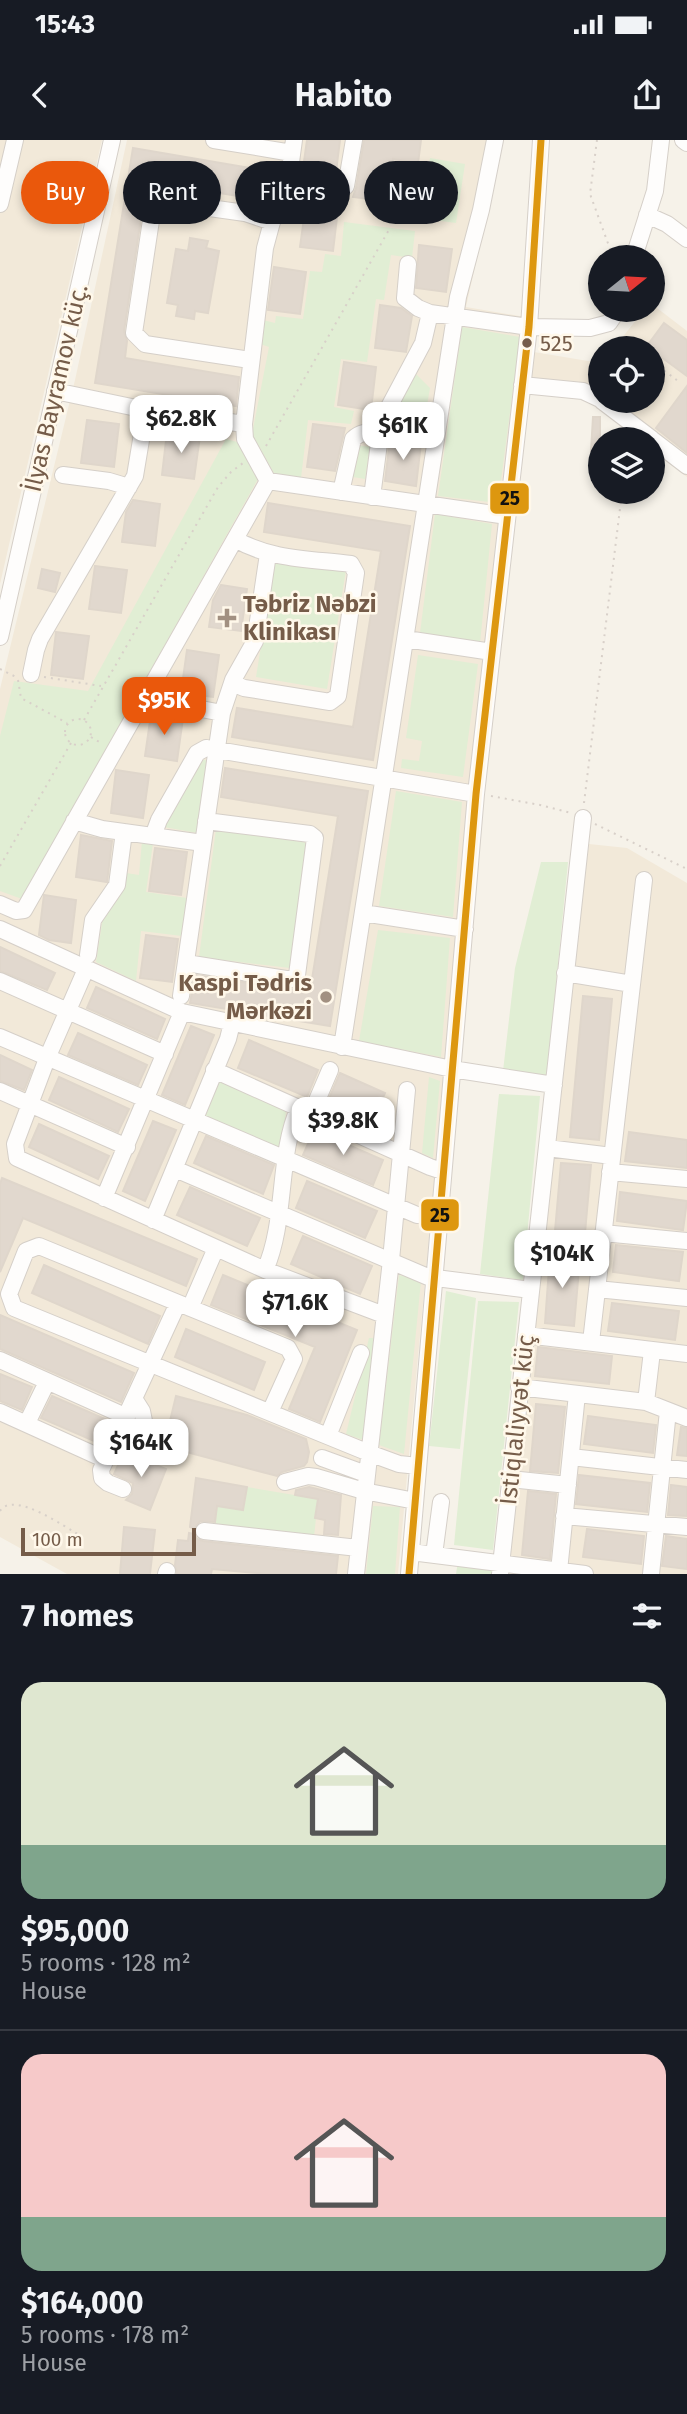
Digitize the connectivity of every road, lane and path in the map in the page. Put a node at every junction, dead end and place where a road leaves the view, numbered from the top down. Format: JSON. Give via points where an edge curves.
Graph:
{"nodes":[{"id":1,"x":15,"y":140,"type":"edge"},
{"id":2,"x":112,"y":140,"type":"edge"},
{"id":3,"x":214,"y":140,"type":"edge"},
{"id":4,"x":354,"y":140,"type":"edge"},
{"id":5,"x":495,"y":140,"type":"edge"},
{"id":6,"x":541,"y":140,"type":"edge"},
{"id":7,"x":597,"y":140,"type":"edge"},
{"id":8,"x":661,"y":140,"type":"edge"},
{"id":9,"x":293,"y":146,"type":"edge"},
{"id":10,"x":350,"y":163,"type":"edge"},
{"id":11,"x":0,"y":204,"type":"edge"},
{"id":12,"x":235,"y":212,"type":"edge"},
{"id":13,"x":647,"y":215,"type":"junction"},
{"id":14,"x":271,"y":224,"type":"edge"},
{"id":15,"x":390,"y":228,"type":"dead end"},
{"id":16,"x":687,"y":239,"type":"edge"},
{"id":17,"x":609,"y":245,"type":"edge"},
{"id":18,"x":638,"y":245,"type":"edge"},
{"id":19,"x":408,"y":264,"type":"dead end"},
{"id":20,"x":430,"y":313,"type":"junction"},
{"id":21,"x":455,"y":316,"type":"junction"},
{"id":22,"x":610,"y":322,"type":"edge"},
{"id":23,"x":529,"y":327,"type":"junction"},
{"id":24,"x":250,"y":360,"type":"junction"},
{"id":25,"x":665,"y":371,"type":"edge"},
{"id":26,"x":678,"y":381,"type":"dead end"},
{"id":27,"x":522,"y":385,"type":"junction"},
{"id":28,"x":55,"y":391,"type":"junction"},
{"id":29,"x":588,"y":393,"type":"edge"},
{"id":30,"x":146,"y":410,"type":"junction"},
{"id":31,"x":618,"y":413,"type":"edge"},
{"id":32,"x":244,"y":424,"type":"junction"},
{"id":33,"x":637,"y":427,"type":"edge"},
{"id":34,"x":380,"y":432,"type":"junction"},
{"id":35,"x":665,"y":449,"type":"edge"},
{"id":36,"x":262,"y":452,"type":"dead end"},
{"id":37,"x":247,"y":460,"type":"dead end"},
{"id":38,"x":687,"y":466,"type":"edge"},
{"id":39,"x":62,"y":475,"type":"dead end"},
{"id":40,"x":268,"y":481,"type":"junction"},
{"id":41,"x":129,"y":487,"type":"junction"},
{"id":42,"x":341,"y":492,"type":"junction"},
{"id":43,"x":372,"y":497,"type":"junction"},
{"id":44,"x":621,"y":504,"type":"edge"},
{"id":45,"x":426,"y":505,"type":"junction"},
{"id":46,"x":507,"y":516,"type":"junction"},
{"id":47,"x":235,"y":540,"type":"junction"},
{"id":48,"x":268,"y":554,"type":"junction"},
{"id":49,"x":4,"y":595,"type":"edge"},
{"id":50,"x":0,"y":637,"type":"edge"},
{"id":51,"x":406,"y":639,"type":"junction"},
{"id":52,"x":492,"y":652,"type":"junction"},
{"id":53,"x":0,"y":669,"type":"edge"},
{"id":54,"x":31,"y":674,"type":"joint"},
{"id":55,"x":232,"y":683,"type":"junction"},
{"id":56,"x":102,"y":687,"type":"junction"},
{"id":57,"x":146,"y":695,"type":"junction"},
{"id":58,"x":222,"y":713,"type":"junction"},
{"id":59,"x":84,"y":720,"type":"junction"},
{"id":60,"x":67,"y":723,"type":"junction"},
{"id":61,"x":71,"y":743,"type":"junction"},
{"id":62,"x":217,"y":749,"type":"junction"},
{"id":63,"x":384,"y":780,"type":"junction"},
{"id":64,"x":476,"y":794,"type":"junction"},
{"id":65,"x":583,"y":818,"type":"joint"},
{"id":66,"x":74,"y":821,"type":"junction"},
{"id":67,"x":206,"y":821,"type":"junction"},
{"id":68,"x":124,"y":832,"type":"junction"},
{"id":69,"x":153,"y":836,"type":"junction"},
{"id":70,"x":203,"y":842,"type":"junction"},
{"id":71,"x":0,"y":866,"type":"edge"},
{"id":72,"x":645,"y":880,"type":"dead end"},
{"id":73,"x":0,"y":904,"type":"edge"},
{"id":74,"x":363,"y":913,"type":"junction"},
{"id":75,"x":0,"y":929,"type":"edge"},
{"id":76,"x":465,"y":929,"type":"junction"},
{"id":77,"x":87,"y":962,"type":"junction"},
{"id":78,"x":186,"y":963,"type":"junction"},
{"id":79,"x":565,"y":973,"type":"junction"},
{"id":80,"x":0,"y":981,"type":"edge"},
{"id":81,"x":632,"y":984,"type":"junction"},
{"id":82,"x":181,"y":1004,"type":"junction"},
{"id":83,"x":68,"y":1011,"type":"junction"},
{"id":84,"x":232,"y":1023,"type":"junction"},
{"id":85,"x":0,"y":1037,"type":"edge"},
{"id":86,"x":342,"y":1047,"type":"junction"},
{"id":87,"x":166,"y":1054,"type":"junction"},
{"id":88,"x":48,"y":1056,"type":"junction"},
{"id":89,"x":452,"y":1069,"type":"junction"},
{"id":90,"x":214,"y":1070,"type":"junction"},
{"id":91,"x":330,"y":1070,"type":"dead end"},
{"id":92,"x":554,"y":1085,"type":"junction"},
{"id":93,"x":407,"y":1090,"type":"dead end"},
{"id":94,"x":0,"y":1091,"type":"edge"},
{"id":95,"x":147,"y":1099,"type":"junction"},
{"id":96,"x":30,"y":1105,"type":"junction"},
{"id":97,"x":305,"y":1110,"type":"junction"},
{"id":98,"x":194,"y":1120,"type":"junction"},
{"id":99,"x":127,"y":1147,"type":"junction"},
{"id":100,"x":547,"y":1148,"type":"junction"},
{"id":101,"x":402,"y":1155,"type":"junction"},
{"id":102,"x":287,"y":1158,"type":"junction"},
{"id":103,"x":611,"y":1164,"type":"junction"},
{"id":104,"x":175,"y":1168,"type":"junction"},
{"id":105,"x":442,"y":1171,"type":"junction"},
{"id":106,"x":687,"y":1179,"type":"edge"},
{"id":107,"x":104,"y":1198,"type":"junction"},
{"id":108,"x":396,"y":1206,"type":"junction"},
{"id":109,"x":278,"y":1211,"type":"junction"},
{"id":110,"x":417,"y":1215,"type":"dead end"},
{"id":111,"x":153,"y":1220,"type":"junction"},
{"id":112,"x":537,"y":1240,"type":"junction"},
{"id":113,"x":603,"y":1240,"type":"junction"},
{"id":114,"x":687,"y":1241,"type":"edge"},
{"id":115,"x":216,"y":1248,"type":"junction"},
{"id":116,"x":391,"y":1260,"type":"junction"},
{"id":117,"x":265,"y":1270,"type":"junction"},
{"id":118,"x":433,"y":1278,"type":"junction"},
{"id":119,"x":597,"y":1289,"type":"junction"},
{"id":120,"x":531,"y":1290,"type":"junction"},
{"id":121,"x":687,"y":1298,"type":"edge"},
{"id":122,"x":184,"y":1306,"type":"junction"},
{"id":123,"x":384,"y":1315,"type":"junction"},
{"id":124,"x":526,"y":1335,"type":"junction"},
{"id":125,"x":591,"y":1342,"type":"junction"},
{"id":126,"x":686,"y":1348,"type":"edge"},
{"id":127,"x":652,"y":1351,"type":"junction"},
{"id":128,"x":361,"y":1353,"type":"dead end"},
{"id":129,"x":0,"y":1360,"type":"edge"},
{"id":130,"x":152,"y":1363,"type":"junction"},
{"id":131,"x":47,"y":1382,"type":"junction"},
{"id":132,"x":519,"y":1387,"type":"junction"},
{"id":133,"x":577,"y":1394,"type":"junction"},
{"id":134,"x":135,"y":1400,"type":"junction"},
{"id":135,"x":646,"y":1402,"type":"junction"},
{"id":136,"x":668,"y":1411,"type":"junction"},
{"id":137,"x":0,"y":1412,"type":"edge"},
{"id":138,"x":270,"y":1412,"type":"junction"},
{"id":139,"x":127,"y":1418,"type":"junction"},
{"id":140,"x":687,"y":1418,"type":"edge"},
{"id":141,"x":27,"y":1423,"type":"junction"},
{"id":142,"x":328,"y":1436,"type":"junction"},
{"id":143,"x":149,"y":1446,"type":"dead end"},
{"id":144,"x":369,"y":1453,"type":"junction"},
{"id":145,"x":571,"y":1457,"type":"junction"},
{"id":146,"x":322,"y":1458,"type":"dead end"},
{"id":147,"x":106,"y":1460,"type":"junction"},
{"id":148,"x":418,"y":1466,"type":"junction"},
{"id":149,"x":662,"y":1467,"type":"junction"},
{"id":150,"x":687,"y":1470,"type":"edge"},
{"id":151,"x":510,"y":1479,"type":"junction"},
{"id":152,"x":285,"y":1482,"type":"dead end"},
{"id":153,"x":365,"y":1483,"type":"junction"},
{"id":154,"x":568,"y":1485,"type":"junction"},
{"id":155,"x":123,"y":1489,"type":"dead end"},
{"id":156,"x":415,"y":1501,"type":"junction"},
{"id":157,"x":441,"y":1502,"type":"dead end"},
{"id":158,"x":0,"y":1511,"type":"edge"},
{"id":159,"x":565,"y":1516,"type":"junction"},
{"id":160,"x":656,"y":1524,"type":"junction"},
{"id":161,"x":687,"y":1527,"type":"edge"},
{"id":162,"x":204,"y":1531,"type":"dead end"},
{"id":163,"x":81,"y":1536,"type":"dead end"},
{"id":164,"x":358,"y":1548,"type":"junction"},
{"id":165,"x":411,"y":1552,"type":"junction"},
{"id":166,"x":434,"y":1555,"type":"junction"},
{"id":167,"x":500,"y":1569,"type":"edge"},
{"id":168,"x":559,"y":1571,"type":"junction"},
{"id":169,"x":356,"y":1574,"type":"edge"},
{"id":170,"x":409,"y":1574,"type":"edge"},
{"id":171,"x":585,"y":1574,"type":"edge"},
{"id":172,"x":651,"y":1574,"type":"edge"}],
"edges":[{"from":1,"to":11,"type":"street"},
{"from":2,"to":28,"type":"street","name":"İlyas Bayramov küç."},
{"from":3,"to":9,"type":"street"},
{"from":4,"to":10,"type":"street"},
{"from":5,"to":21,"type":"street"},
{"from":6,"to":23,"type":"street"},
{"from":7,"to":17,"type":"path","via":[[590,194]]},
{"from":8,"to":13,"type":"street"},
{"from":12,"to":24,"type":"street","via":[[160,201],[153,207],[134,333],[145,345]]},
{"from":13,"to":16,"type":"street"},
{"from":13,"to":18,"type":"street"},
{"from":14,"to":24,"type":"street"},
{"from":15,"to":36,"type":"path"},
{"from":19,"to":20,"type":"street","via":[[405,299]]},
{"from":20,"to":21,"type":"street"},
{"from":20,"to":34,"type":"street","via":[[423,343],[385,410]]},
{"from":21,"to":23,"type":"street"},
{"from":21,"to":45,"type":"street"},
{"from":22,"to":23,"type":"street","via":[[602,327]]},
{"from":23,"to":27,"type":"street"},
{"from":24,"to":32,"type":"street"},
{"from":25,"to":26,"type":"path"},
{"from":27,"to":29,"type":"street"},
{"from":27,"to":46,"type":"street"},
{"from":28,"to":30,"type":"street"},
{"from":28,"to":49,"type":"street","name":"İlyas Bayramov küç."},
{"from":30,"to":32,"type":"street"},
{"from":30,"to":41,"type":"street","via":[[138,466]]},
{"from":31,"to":33,"type":"street"},
{"from":32,"to":40,"type":"street","via":[[245,439]]},
{"from":34,"to":42,"type":"street","via":[[366,432],[353,439]]},
{"from":34,"to":43,"type":"street"},
{"from":35,"to":38,"type":"street"},
{"from":37,"to":56,"type":"path","via":[[218,487]]},
{"from":39,"to":41,"type":"street"},
{"from":40,"to":42,"type":"street"},
{"from":40,"to":47,"type":"street"},
{"from":41,"to":54,"type":"street","via":[[40,639]]},
{"from":42,"to":43,"type":"street"},
{"from":43,"to":45,"type":"street"},
{"from":44,"to":65,"type":"path"},
{"from":45,"to":46,"type":"street"},
{"from":45,"to":51,"type":"street"},
{"from":46,"to":52,"type":"street"},
{"from":47,"to":48,"type":"street"},
{"from":47,"to":57,"type":"street"},
{"from":48,"to":55,"type":"street","via":[[255,641]]},
{"from":48,"to":55,"type":"street","via":[[355,568],[338,696],[330,702]]},
{"from":49,"to":50,"type":"street","name":"İlyas Bayramov küç."},
{"from":51,"to":52,"type":"street"},
{"from":51,"to":63,"type":"street"},
{"from":52,"to":64,"type":"street"},
{"from":53,"to":60,"type":"path","via":[[18,678],[20,698]]},
{"from":54,"to":56,"type":"path"},
{"from":55,"to":58,"type":"street"},
{"from":56,"to":59,"type":"path"},
{"from":57,"to":58,"type":"street"},
{"from":57,"to":66,"type":"street"},
{"from":58,"to":62,"type":"street"},
{"from":59,"to":60,"type":"path"},
{"from":59,"to":61,"type":"path","via":[[90,726],[89,738],[83,744]]},
{"from":60,"to":61,"type":"path","via":[[65,733]]},
{"from":61,"to":71,"type":"path"},
{"from":62,"to":63,"type":"street"},
{"from":62,"to":67,"type":"street"},
{"from":62,"to":69,"type":"street","via":[[197,753]]},
{"from":63,"to":64,"type":"street"},
{"from":63,"to":74,"type":"street"},
{"from":64,"to":76,"type":"street"},
{"from":65,"to":79,"type":"street","name":"İstiqlaliyyət küç"},
{"from":66,"to":68,"type":"street"},
{"from":66,"to":73,"type":"street","via":[[24,911]]},
{"from":67,"to":70,"type":"street"},
{"from":67,"to":78,"type":"street","via":[[315,838],[299,962],[292,979]]},
{"from":68,"to":69,"type":"street"},
{"from":68,"to":77,"type":"street","via":[[117,884],[93,920]]},
{"from":69,"to":70,"type":"street"},
{"from":70,"to":78,"type":"street"},
{"from":72,"to":81,"type":"street"},
{"from":74,"to":76,"type":"street"},
{"from":74,"to":86,"type":"street"},
{"from":75,"to":77,"type":"street"},
{"from":76,"to":89,"type":"street"},
{"from":77,"to":82,"type":"street"},
{"from":77,"to":83,"type":"street"},
{"from":78,"to":82,"type":"street"},
{"from":79,"to":81,"type":"street"},
{"from":79,"to":92,"type":"street","name":"İstiqlaliyyət küç"},
{"from":80,"to":83,"type":"street"},
{"from":81,"to":103,"type":"street"},
{"from":82,"to":84,"type":"street"},
{"from":82,"to":87,"type":"street"},
{"from":83,"to":87,"type":"street"},
{"from":83,"to":88,"type":"street"},
{"from":84,"to":86,"type":"street"},
{"from":84,"to":90,"type":"street"},
{"from":85,"to":88,"type":"street"},
{"from":86,"to":89,"type":"street"},
{"from":87,"to":95,"type":"street"},
{"from":88,"to":95,"type":"street"},
{"from":88,"to":96,"type":"street"},
{"from":89,"to":92,"type":"street"},
{"from":89,"to":105,"type":"street"},
{"from":90,"to":97,"type":"street"},
{"from":90,"to":98,"type":"street"},
{"from":91,"to":97,"type":"street"},
{"from":92,"to":100,"type":"street","name":"İstiqlaliyyət küç"},
{"from":93,"to":101,"type":"street"},
{"from":94,"to":96,"type":"street"},
{"from":95,"to":98,"type":"street"},
{"from":95,"to":99,"type":"street"},
{"from":96,"to":99,"type":"street"},
{"from":96,"to":107,"type":"street","via":[[15,1144],[17,1158]]},
{"from":97,"to":101,"type":"street"},
{"from":97,"to":102,"type":"street","via":[[291,1127]]},
{"from":98,"to":102,"type":"street"},
{"from":98,"to":104,"type":"street"},
{"from":99,"to":107,"type":"street"},
{"from":100,"to":103,"type":"street"},
{"from":100,"to":112,"type":"street","name":"İstiqlaliyyət küç"},
{"from":101,"to":105,"type":"street"},
{"from":101,"to":108,"type":"street"},
{"from":102,"to":108,"type":"street"},
{"from":102,"to":109,"type":"street"},
{"from":103,"to":106,"type":"street"},
{"from":103,"to":113,"type":"street"},
{"from":104,"to":109,"type":"street"},
{"from":104,"to":111,"type":"street"},
{"from":105,"to":118,"type":"street"},
{"from":107,"to":111,"type":"street"},
{"from":108,"to":110,"type":"street"},
{"from":108,"to":116,"type":"street"},
{"from":109,"to":116,"type":"street"},
{"from":109,"to":117,"type":"street"},
{"from":111,"to":115,"type":"street"},
{"from":112,"to":113,"type":"street"},
{"from":112,"to":120,"type":"street","name":"İstiqlaliyyət küç"},
{"from":113,"to":114,"type":"street"},
{"from":113,"to":119,"type":"street"},
{"from":115,"to":117,"type":"street"},
{"from":115,"to":122,"type":"street"},
{"from":116,"to":118,"type":"street"},
{"from":116,"to":123,"type":"street"},
{"from":117,"to":123,"type":"street"},
{"from":118,"to":120,"type":"street"},
{"from":118,"to":148,"type":"street"},
{"from":119,"to":121,"type":"street"},
{"from":119,"to":125,"type":"street"},
{"from":120,"to":124,"type":"street","name":"İstiqlaliyyət küç"},
{"from":122,"to":130,"type":"street"},
{"from":122,"to":130,"type":"street","via":[[39,1246],[26,1251],[9,1294],[14,1308]]},
{"from":122,"to":138,"type":"street","via":[[291,1351],[293,1362]]},
{"from":123,"to":144,"type":"street"},
{"from":124,"to":125,"type":"street"},
{"from":124,"to":132,"type":"street","name":"İstiqlaliyyət küç"},
{"from":125,"to":127,"type":"street"},
{"from":126,"to":127,"type":"street"},
{"from":127,"to":135,"type":"street"},
{"from":128,"to":142,"type":"street"},
{"from":129,"to":131,"type":"street"},
{"from":130,"to":134,"type":"street"},
{"from":130,"to":138,"type":"street"},
{"from":131,"to":139,"type":"street"},
{"from":131,"to":141,"type":"street"},
{"from":132,"to":133,"type":"street"},
{"from":132,"to":151,"type":"street","name":"İstiqlaliyyət küç"},
{"from":133,"to":135,"type":"street"},
{"from":133,"to":145,"type":"street"},
{"from":134,"to":139,"type":"street"},
{"from":134,"to":143,"type":"street"},
{"from":135,"to":136,"type":"street"},
{"from":136,"to":140,"type":"street"},
{"from":136,"to":149,"type":"street"},
{"from":137,"to":141,"type":"street"},
{"from":138,"to":142,"type":"street"},
{"from":139,"to":147,"type":"street"},
{"from":141,"to":147,"type":"street"},
{"from":142,"to":144,"type":"street"},
{"from":144,"to":148,"type":"street"},
{"from":144,"to":153,"type":"street"},
{"from":145,"to":149,"type":"street"},
{"from":145,"to":154,"type":"street"},
{"from":146,"to":153,"type":"street"},
{"from":147,"to":155,"type":"street","via":[[102,1478]]},
{"from":148,"to":156,"type":"street"},
{"from":149,"to":150,"type":"street"},
{"from":149,"to":160,"type":"street"},
{"from":151,"to":154,"type":"street"},
{"from":151,"to":167,"type":"street","name":"İstiqlaliyyət küç"},
{"from":152,"to":153,"type":"street","via":[[308,1476]]},
{"from":153,"to":156,"type":"street"},
{"from":153,"to":164,"type":"street"},
{"from":154,"to":159,"type":"street"},
{"from":156,"to":165,"type":"street"},
{"from":157,"to":166,"type":"street"},
{"from":158,"to":163,"type":"path","via":[[10,1503],[30,1507]]},
{"from":159,"to":160,"type":"street"},
{"from":159,"to":168,"type":"street"},
{"from":160,"to":161,"type":"street"},
{"from":160,"to":172,"type":"street"},
{"from":162,"to":164,"type":"street"},
{"from":164,"to":169,"type":"street"},
{"from":165,"to":166,"type":"street"},
{"from":165,"to":170,"type":"street"},
{"from":166,"to":167,"type":"street"},
{"from":167,"to":168,"type":"street"},
{"from":168,"to":171,"type":"street"}]}
